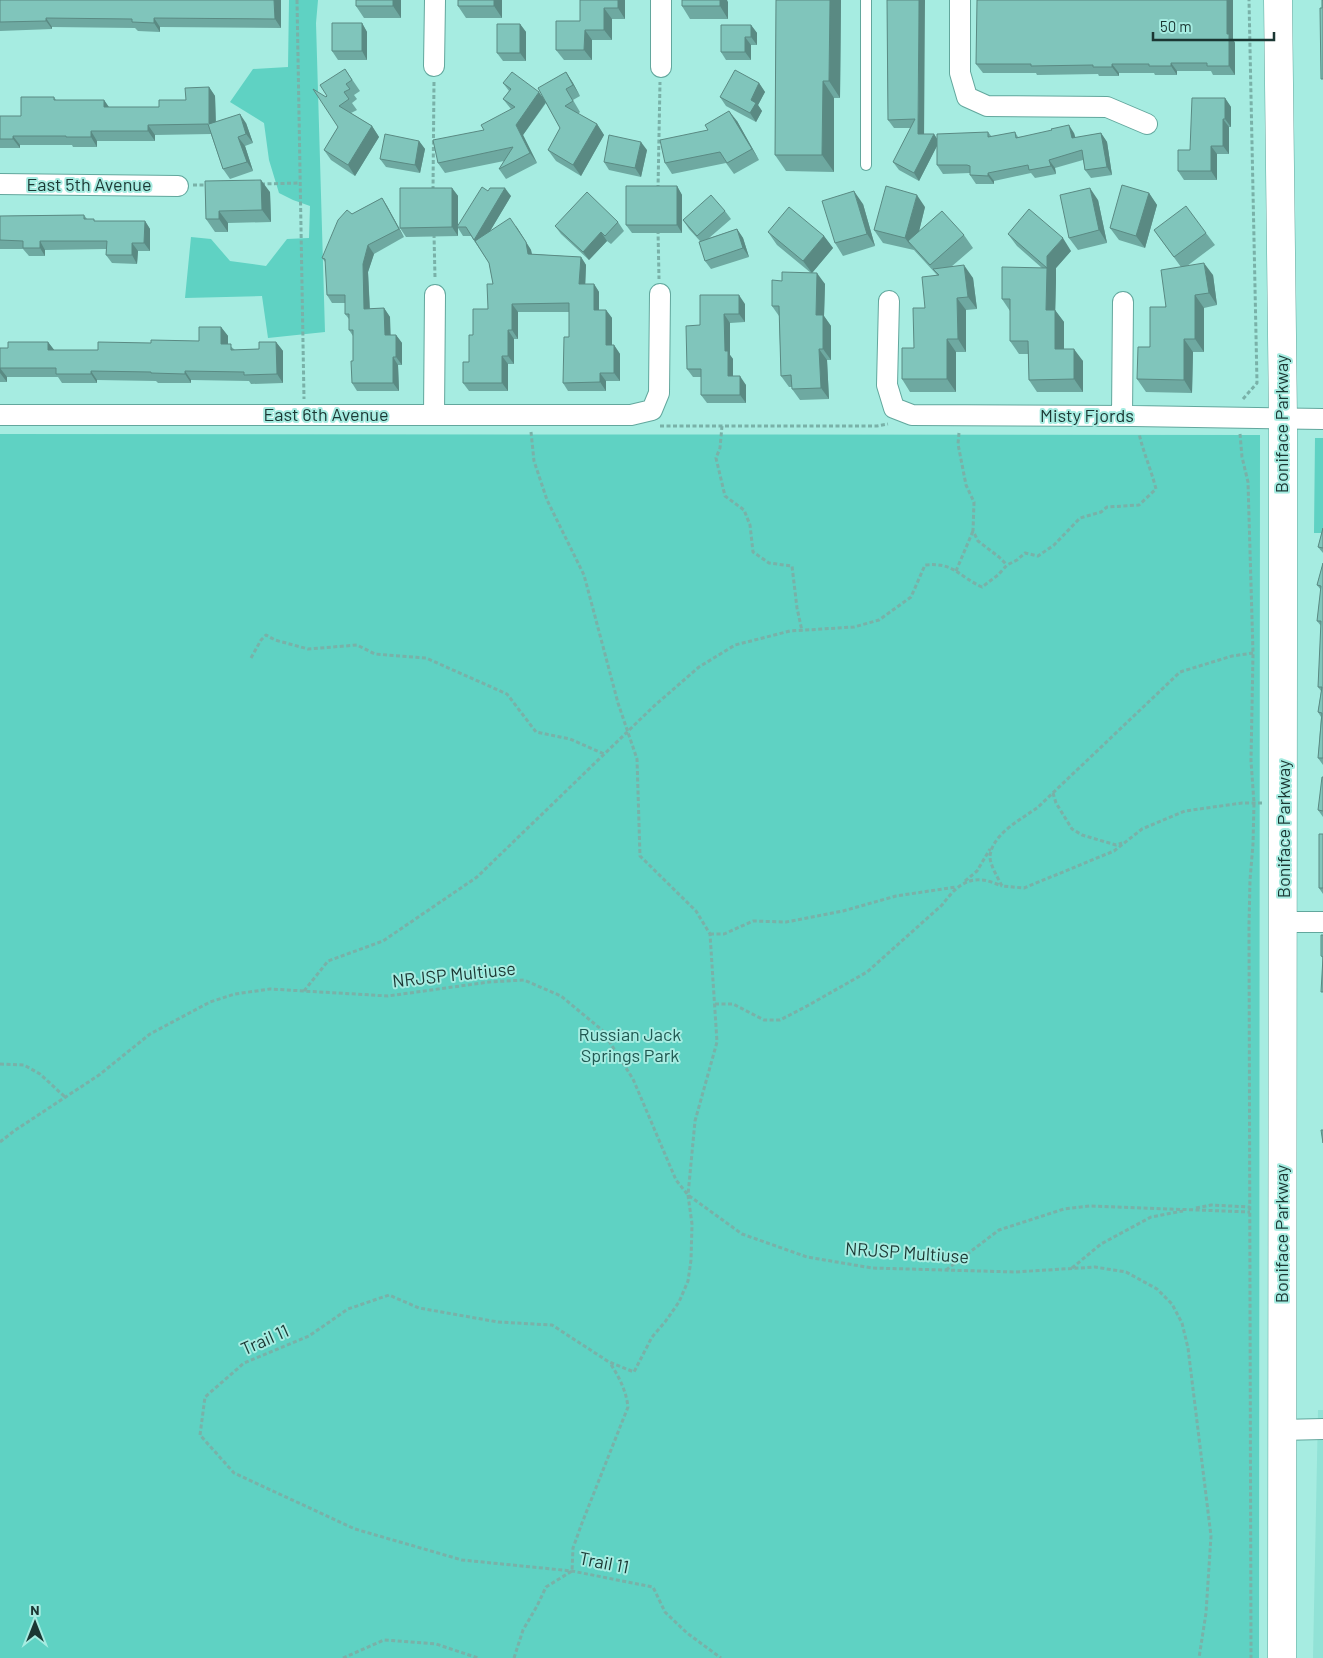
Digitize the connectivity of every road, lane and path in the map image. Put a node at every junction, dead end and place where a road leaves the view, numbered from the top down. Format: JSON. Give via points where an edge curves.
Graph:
{"nodes":[{"id":1,"x":297,"y":0,"type":"edge"},
{"id":2,"x":435,"y":0,"type":"edge"},
{"id":3,"x":661,"y":0,"type":"edge"},
{"id":4,"x":866,"y":0,"type":"edge"},
{"id":5,"x":960,"y":0,"type":"edge"},
{"id":6,"x":1249,"y":0,"type":"edge"},
{"id":7,"x":1278,"y":0,"type":"edge"},
{"id":8,"x":434,"y":66,"type":"joint"},
{"id":9,"x":661,"y":67,"type":"joint"},
{"id":10,"x":1147,"y":124,"type":"dead end"},
{"id":11,"x":866,"y":165,"type":"dead end"},
{"id":12,"x":300,"y":183,"type":"junction"},
{"id":13,"x":0,"y":184,"type":"edge"},
{"id":14,"x":253,"y":184,"type":"edge"},
{"id":15,"x":216,"y":185,"type":"edge"},
{"id":16,"x":178,"y":186,"type":"joint"},
{"id":17,"x":658,"y":197,"type":"edge"},
{"id":18,"x":433,"y":198,"type":"edge"},
{"id":19,"x":658,"y":225,"type":"edge"},
{"id":20,"x":434,"y":233,"type":"edge"},
{"id":21,"x":660,"y":294,"type":"joint"},
{"id":22,"x":435,"y":295,"type":"joint"},
{"id":23,"x":889,"y":301,"type":"dead end"},
{"id":24,"x":1123,"y":302,"type":"dead end"},
{"id":25,"x":647,"y":411,"type":"junction"},
{"id":26,"x":304,"y":415,"type":"junction"},
{"id":27,"x":434,"y":415,"type":"junction"},
{"id":28,"x":530,"y":415,"type":"junction"},
{"id":29,"x":912,"y":415,"type":"junction"},
{"id":30,"x":0,"y":416,"type":"edge"},
{"id":31,"x":959,"y":416,"type":"junction"},
{"id":32,"x":1128,"y":416,"type":"junction"},
{"id":33,"x":1239,"y":418,"type":"junction"},
{"id":34,"x":1283,"y":419,"type":"junction"},
{"id":35,"x":1323,"y":419,"type":"edge"},
{"id":36,"x":722,"y":426,"type":"junction"},
{"id":37,"x":973,"y":531,"type":"junction"},
{"id":38,"x":1007,"y":565,"type":"junction"},
{"id":39,"x":956,"y":570,"type":"junction"},
{"id":40,"x":802,"y":631,"type":"junction"},
{"id":41,"x":1253,"y":653,"type":"junction"},
{"id":42,"x":251,"y":658,"type":"dead end"},
{"id":43,"x":628,"y":730,"type":"junction"},
{"id":44,"x":604,"y":754,"type":"junction"},
{"id":45,"x":1053,"y":793,"type":"junction"},
{"id":46,"x":1284,"y":802,"type":"junction"},
{"id":47,"x":1254,"y":803,"type":"junction"},
{"id":48,"x":1125,"y":842,"type":"junction"},
{"id":49,"x":993,"y":844,"type":"junction"},
{"id":50,"x":959,"y":886,"type":"junction"},
{"id":51,"x":1002,"y":886,"type":"junction"},
{"id":52,"x":1284,"y":922,"type":"junction"},
{"id":53,"x":1323,"y":922,"type":"edge"},
{"id":54,"x":710,"y":934,"type":"junction"},
{"id":55,"x":303,"y":991,"type":"junction"},
{"id":56,"x":715,"y":1004,"type":"junction"},
{"id":57,"x":0,"y":1064,"type":"edge"},
{"id":58,"x":65,"y":1097,"type":"junction"},
{"id":59,"x":0,"y":1142,"type":"edge"},
{"id":60,"x":688,"y":1195,"type":"junction"},
{"id":61,"x":1250,"y":1207,"type":"junction"},
{"id":62,"x":1190,"y":1210,"type":"junction"},
{"id":63,"x":1250,"y":1212,"type":"junction"},
{"id":64,"x":1072,"y":1268,"type":"junction"},
{"id":65,"x":946,"y":1270,"type":"junction"},
{"id":66,"x":609,"y":1362,"type":"junction"},
{"id":67,"x":1281,"y":1430,"type":"junction"},
{"id":68,"x":1323,"y":1430,"type":"edge"},
{"id":69,"x":572,"y":1571,"type":"junction"},
{"id":70,"x":344,"y":1658,"type":"edge"},
{"id":71,"x":478,"y":1658,"type":"edge"},
{"id":72,"x":514,"y":1658,"type":"edge"},
{"id":73,"x":720,"y":1658,"type":"edge"},
{"id":74,"x":1198,"y":1658,"type":"edge"},
{"id":75,"x":1251,"y":1658,"type":"edge"},
{"id":76,"x":1282,"y":1658,"type":"edge"}],
"edges":[{"from":1,"to":12,"type":"path"},
{"from":2,"to":8,"type":"street"},
{"from":3,"to":9,"type":"street"},
{"from":4,"to":11,"type":"lane"},
{"from":5,"to":10,"type":"street","via":[[960,73],[968,96],[987,106],[1107,106]]},
{"from":6,"to":33,"type":"path","via":[[1256,383],[1244,399],[1238,401]]},
{"from":7,"to":34,"type":"main road","name":"Boniface Parkway"},
{"from":8,"to":18,"type":"path"},
{"from":9,"to":17,"type":"path"},
{"from":12,"to":14,"type":"path"},
{"from":12,"to":26,"type":"path"},
{"from":13,"to":16,"type":"street","name":"East 5th Avenue"},
{"from":15,"to":16,"type":"path"},
{"from":19,"to":21,"type":"path"},
{"from":20,"to":22,"type":"path"},
{"from":21,"to":25,"type":"street","via":[[659,392]]},
{"from":22,"to":27,"type":"street"},
{"from":23,"to":29,"type":"street","name":"Misty Fjords","via":[[887,385],[894,408]]},
{"from":24,"to":32,"type":"street"},
{"from":25,"to":28,"type":"street","name":"East 6th Avenue","via":[[631,415]]},
{"from":25,"to":36,"type":"path","via":[[658,426]]},
{"from":26,"to":27,"type":"street","name":"East 6th Avenue"},
{"from":26,"to":30,"type":"street","name":"East 6th Avenue"},
{"from":27,"to":28,"type":"street","name":"East 6th Avenue"},
{"from":28,"to":43,"type":"path","via":[[534,461],[547,500],[584,575]]},
{"from":29,"to":31,"type":"street","name":"Misty Fjords"},
{"from":29,"to":36,"type":"path","via":[[898,423],[877,426]]},
{"from":31,"to":32,"type":"street","name":"Misty Fjords"},
{"from":31,"to":37,"type":"path","via":[[958,444],[966,485],[974,502]]},
{"from":32,"to":33,"type":"street","name":"Misty Fjords"},
{"from":32,"to":38,"type":"path","via":[[1138,428],[1156,489],[1139,504],[1107,507],[1080,518],[1054,545],[1038,556],[1025,553]]},
{"from":33,"to":34,"type":"street","name":"Misty Fjords"},
{"from":33,"to":41,"type":"path","via":[[1248,482]]},
{"from":34,"to":35,"type":"street"},
{"from":34,"to":46,"type":"main road","name":"Boniface Parkway"},
{"from":36,"to":40,"type":"path","via":[[716,458],[725,496],[744,510],[750,524],[753,552],[769,563],[792,566]]},
{"from":37,"to":38,"type":"path","via":[[978,541]]},
{"from":37,"to":39,"type":"path"},
{"from":38,"to":39,"type":"path","via":[[982,586]]},
{"from":39,"to":40,"type":"path","via":[[938,564],[926,565],[911,597],[879,620],[854,627]]},
{"from":40,"to":43,"type":"path","via":[[736,645],[700,667]]},
{"from":41,"to":45,"type":"path","via":[[1180,672]]},
{"from":41,"to":47,"type":"path","via":[[1251,761]]},
{"from":42,"to":44,"type":"path","via":[[266,636],[308,649],[357,646],[375,654],[426,658],[507,694],[536,732],[570,739]]},
{"from":43,"to":44,"type":"path"},
{"from":43,"to":54,"type":"path","via":[[637,759],[640,856],[696,911]]},
{"from":44,"to":55,"type":"path","via":[[477,877],[383,941],[328,961]]},
{"from":45,"to":48,"type":"path","via":[[1072,829],[1116,845]]},
{"from":45,"to":49,"type":"path","via":[[1012,824]]},
{"from":46,"to":47,"type":"path"},
{"from":46,"to":52,"type":"main road","name":"Boniface Parkway"},
{"from":47,"to":48,"type":"path","via":[[1185,810],[1142,829]]},
{"from":47,"to":61,"type":"path","via":[[1249,916]]},
{"from":48,"to":51,"type":"path","via":[[1114,851],[1024,888]]},
{"from":49,"to":50,"type":"path","via":[[977,871]]},
{"from":49,"to":51,"type":"path","via":[[990,859]]},
{"from":50,"to":51,"type":"path","via":[[982,880]]},
{"from":50,"to":54,"type":"path","via":[[896,896],[786,922],[752,921],[724,934]]},
{"from":50,"to":56,"type":"path","via":[[867,972],[780,1020],[764,1020],[733,1004]]},
{"from":52,"to":53,"type":"street"},
{"from":52,"to":67,"type":"main road","name":"Boniface Parkway"},
{"from":54,"to":56,"type":"path"},
{"from":55,"to":58,"type":"path","name":"NRJSP Multiuse","via":[[270,989],[235,994],[210,1002],[150,1034],[99,1075]]},
{"from":55,"to":60,"type":"path","name":"NRJSP Multiuse","via":[[388,996],[524,980],[561,996],[602,1030],[633,1079],[676,1180]]},
{"from":56,"to":60,"type":"path","via":[[717,1042],[695,1121]]},
{"from":57,"to":58,"type":"path","via":[[24,1065],[40,1074]]},
{"from":58,"to":59,"type":"path","name":"NRJSP Multiuse"},
{"from":60,"to":65,"type":"path","name":"NRJSP Multiuse","via":[[742,1234],[807,1257],[872,1268]]},
{"from":60,"to":66,"type":"path","name":"Trail 11","via":[[692,1224],[691,1260],[688,1281],[679,1302],[652,1337],[634,1372]]},
{"from":61,"to":62,"type":"path","via":[[1212,1205]]},
{"from":61,"to":63,"type":"path"},
{"from":62,"to":63,"type":"path"},
{"from":62,"to":64,"type":"path","via":[[1151,1217],[1101,1244]]},
{"from":62,"to":65,"type":"path","via":[[1090,1206],[1064,1209],[999,1230]]},
{"from":63,"to":75,"type":"path"},
{"from":64,"to":65,"type":"path","name":"NRJSP Multiuse","via":[[1015,1272]]},
{"from":64,"to":74,"type":"path","name":"NRJSP Multiuse","via":[[1095,1267],[1126,1272],[1157,1289],[1172,1304],[1182,1323],[1188,1348],[1211,1536],[1206,1613]]},
{"from":66,"to":69,"type":"path","via":[[621,1380],[628,1407],[573,1548]]},
{"from":66,"to":69,"type":"path","name":"Trail 11","via":[[552,1325],[498,1322],[427,1310],[389,1295],[348,1310],[309,1336],[244,1362],[205,1397],[200,1435],[234,1473],[355,1529],[453,1558]]},
{"from":67,"to":68,"type":"street"},
{"from":67,"to":76,"type":"main road","name":"Boniface Parkway"},
{"from":69,"to":72,"type":"path","via":[[546,1586],[523,1630]]},
{"from":69,"to":73,"type":"path","name":"Trail 11","via":[[653,1587],[665,1612]]},
{"from":70,"to":71,"type":"path","via":[[384,1640],[436,1644]]}]}
